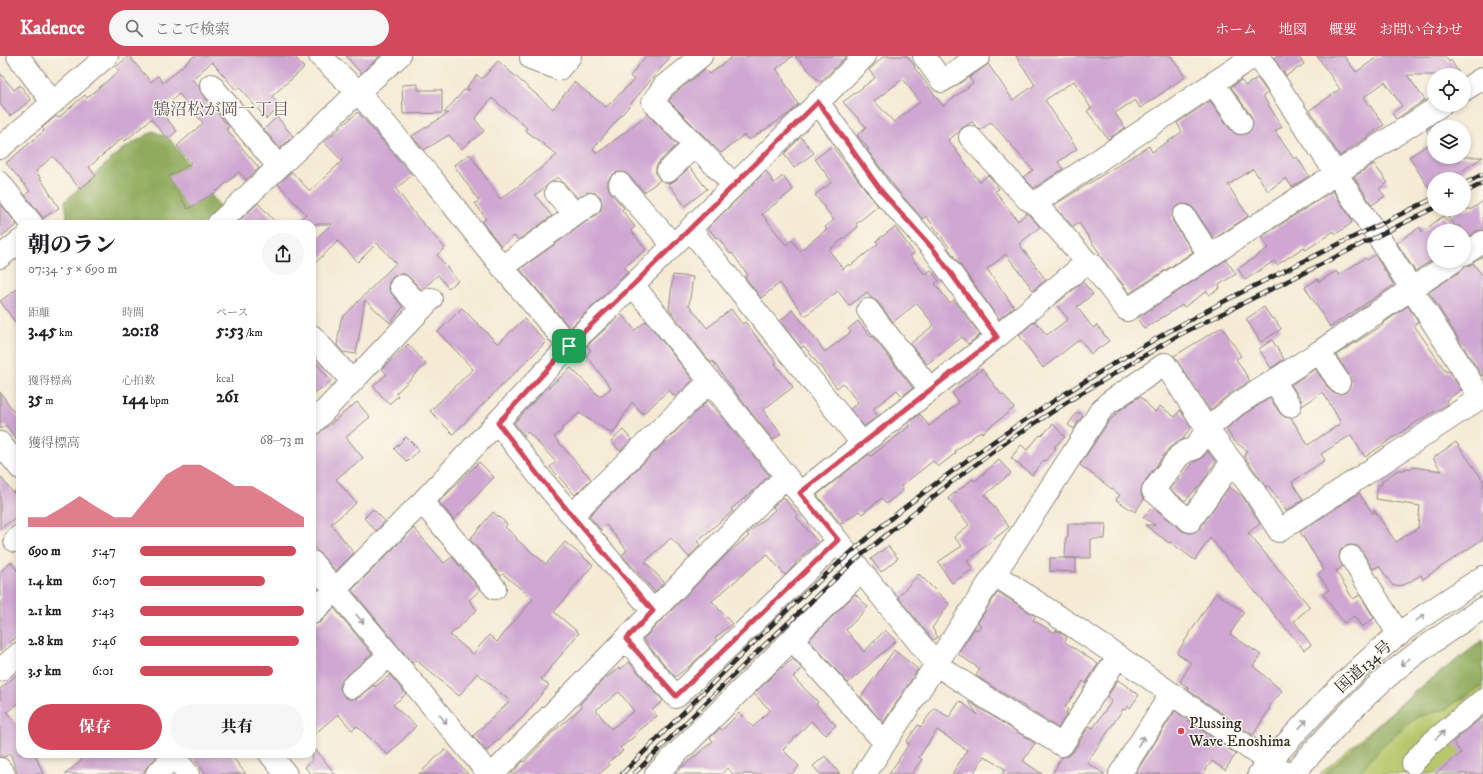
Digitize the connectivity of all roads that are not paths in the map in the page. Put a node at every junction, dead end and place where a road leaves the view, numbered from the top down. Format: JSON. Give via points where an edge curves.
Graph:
{"nodes":[{"id":1,"x":18,"y":56,"type":"edge"},
{"id":2,"x":107,"y":56,"type":"edge"},
{"id":3,"x":320,"y":56,"type":"edge"},
{"id":4,"x":399,"y":56,"type":"edge"},
{"id":5,"x":570,"y":56,"type":"edge"},
{"id":6,"x":701,"y":56,"type":"edge"},
{"id":7,"x":864,"y":56,"type":"edge"},
{"id":8,"x":924,"y":56,"type":"edge"},
{"id":9,"x":979,"y":56,"type":"edge"},
{"id":10,"x":1254,"y":56,"type":"edge"},
{"id":11,"x":1258,"y":56,"type":"edge"},
{"id":12,"x":531,"y":58,"type":"dead end"},
{"id":13,"x":1483,"y":78,"type":"edge"},
{"id":14,"x":1213,"y":83,"type":"junction"},
{"id":15,"x":211,"y":85,"type":"dead end"},
{"id":16,"x":1471,"y":86,"type":"edge"},
{"id":17,"x":358,"y":92,"type":"junction"},
{"id":18,"x":818,"y":102,"type":"junction"},
{"id":19,"x":53,"y":103,"type":"junction"},
{"id":20,"x":1430,"y":112,"type":"edge"},
{"id":21,"x":1241,"y":123,"type":"dead end"},
{"id":22,"x":970,"y":137,"type":"dead end"},
{"id":23,"x":695,"y":145,"type":"junction"},
{"id":24,"x":0,"y":148,"type":"edge"},
{"id":25,"x":278,"y":166,"type":"junction"},
{"id":26,"x":668,"y":171,"type":"dead end"},
{"id":27,"x":1336,"y":173,"type":"junction"},
{"id":28,"x":0,"y":183,"type":"edge"},
{"id":29,"x":620,"y":184,"type":"dead end"},
{"id":30,"x":734,"y":185,"type":"junction"},
{"id":31,"x":556,"y":193,"type":"dead end"},
{"id":32,"x":1035,"y":203,"type":"junction"},
{"id":33,"x":1184,"y":216,"type":"dead end"},
{"id":34,"x":29,"y":220,"type":"edge"},
{"id":35,"x":222,"y":220,"type":"edge"},
{"id":36,"x":690,"y":229,"type":"junction"},
{"id":37,"x":16,"y":244,"type":"edge"},
{"id":38,"x":674,"y":245,"type":"junction"},
{"id":39,"x":0,"y":256,"type":"edge"},
{"id":40,"x":1210,"y":256,"type":"junction"},
{"id":41,"x":1087,"y":262,"type":"junction"},
{"id":42,"x":502,"y":267,"type":"junction"},
{"id":43,"x":1443,"y":268,"type":"edge"},
{"id":44,"x":633,"y":285,"type":"junction"},
{"id":45,"x":401,"y":286,"type":"dead end"},
{"id":46,"x":1411,"y":288,"type":"junction"},
{"id":47,"x":868,"y":310,"type":"dead end"},
{"id":48,"x":997,"y":337,"type":"junction"},
{"id":49,"x":316,"y":340,"type":"edge"},
{"id":50,"x":569,"y":346,"type":"junction"},
{"id":51,"x":1319,"y":352,"type":"junction"},
{"id":52,"x":352,"y":381,"type":"junction"},
{"id":53,"x":710,"y":381,"type":"junction"},
{"id":54,"x":1274,"y":381,"type":"junction"},
{"id":55,"x":1339,"y":382,"type":"dead end"},
{"id":56,"x":930,"y":389,"type":"junction"},
{"id":57,"x":1482,"y":397,"type":"edge"},
{"id":58,"x":1290,"y":406,"type":"dead end"},
{"id":59,"x":316,"y":420,"type":"edge"},
{"id":60,"x":498,"y":423,"type":"junction"},
{"id":61,"x":1207,"y":429,"type":"junction"},
{"id":62,"x":0,"y":443,"type":"edge"},
{"id":63,"x":862,"y":443,"type":"junction"},
{"id":64,"x":1232,"y":462,"type":"junction"},
{"id":65,"x":16,"y":463,"type":"edge"},
{"id":66,"x":786,"y":476,"type":"junction"},
{"id":67,"x":800,"y":493,"type":"junction"},
{"id":68,"x":422,"y":502,"type":"junction"},
{"id":69,"x":572,"y":515,"type":"junction"},
{"id":70,"x":838,"y":540,"type":"junction"},
{"id":71,"x":316,"y":567,"type":"edge"},
{"id":72,"x":1353,"y":570,"type":"dead end"},
{"id":73,"x":861,"y":571,"type":"junction"},
{"id":74,"x":994,"y":574,"type":"junction"},
{"id":75,"x":1483,"y":577,"type":"edge"},
{"id":76,"x":495,"y":588,"type":"dead end"},
{"id":77,"x":335,"y":590,"type":"junction"},
{"id":78,"x":1483,"y":608,"type":"edge"},
{"id":79,"x":316,"y":609,"type":"edge"},
{"id":80,"x":653,"y":611,"type":"junction"},
{"id":81,"x":1399,"y":635,"type":"junction"},
{"id":82,"x":626,"y":639,"type":"junction"},
{"id":83,"x":793,"y":640,"type":"junction"},
{"id":84,"x":390,"y":655,"type":"junction"},
{"id":85,"x":16,"y":656,"type":"edge"},
{"id":86,"x":1118,"y":656,"type":"junction"},
{"id":87,"x":937,"y":665,"type":"junction"},
{"id":88,"x":0,"y":670,"type":"edge"},
{"id":89,"x":352,"y":688,"type":"dead end"},
{"id":90,"x":1171,"y":694,"type":"junction"},
{"id":91,"x":1483,"y":700,"type":"edge"},
{"id":92,"x":885,"y":743,"type":"junction"},
{"id":93,"x":273,"y":758,"type":"edge"},
{"id":94,"x":169,"y":760,"type":"edge"},
{"id":95,"x":0,"y":769,"type":"edge"},
{"id":96,"x":1271,"y":770,"type":"edge"},
{"id":97,"x":1413,"y":770,"type":"edge"},
{"id":98,"x":4,"y":774,"type":"edge"},
{"id":99,"x":188,"y":774,"type":"edge"},
{"id":100,"x":286,"y":774,"type":"edge"},
{"id":101,"x":489,"y":774,"type":"edge"},
{"id":102,"x":493,"y":774,"type":"edge"},
{"id":103,"x":656,"y":774,"type":"edge"},
{"id":104,"x":865,"y":774,"type":"edge"},
{"id":105,"x":1120,"y":774,"type":"edge"},
{"id":106,"x":1293,"y":774,"type":"edge"}],
"edges":[{"from":1,"to":19,"type":"main road"},
{"from":2,"to":19,"type":"main road"},
{"from":3,"to":17,"type":"main road"},
{"from":4,"to":17,"type":"main road"},
{"from":5,"to":12,"type":"main road","via":[[559,69]]},
{"from":6,"to":23,"type":"main road","via":[[664,86],[654,102]]},
{"from":7,"to":18,"type":"main road"},
{"from":8,"to":9,"type":"main road","via":[[942,81]]},
{"from":10,"to":14,"type":"main road"},
{"from":11,"to":27,"type":"main road"},
{"from":13,"to":16,"type":"main road"},
{"from":14,"to":21,"type":"main road"},
{"from":14,"to":32,"type":"main road"},
{"from":15,"to":25,"type":"main road"},
{"from":17,"to":25,"type":"main road"},
{"from":17,"to":42,"type":"main road"},
{"from":18,"to":30,"type":"main road"},
{"from":18,"to":48,"type":"main road","via":[[882,192],[934,250]]},
{"from":19,"to":24,"type":"main road"},
{"from":20,"to":27,"type":"main road"},
{"from":22,"to":32,"type":"main road","via":[[1027,199]]},
{"from":23,"to":26,"type":"main road"},
{"from":23,"to":30,"type":"main road"},
{"from":25,"to":35,"type":"main road"},
{"from":27,"to":40,"type":"main road"},
{"from":27,"to":46,"type":"main road"},
{"from":28,"to":34,"type":"main road"},
{"from":29,"to":38,"type":"main road"},
{"from":30,"to":36,"type":"main road"},
{"from":31,"to":42,"type":"main road","via":[[583,209]]},
{"from":32,"to":41,"type":"main road"},
{"from":33,"to":40,"type":"main road"},
{"from":36,"to":38,"type":"main road"},
{"from":36,"to":63,"type":"main road"},
{"from":37,"to":39,"type":"main road"},
{"from":38,"to":44,"type":"main road"},
{"from":40,"to":41,"type":"main road","via":[[1127,310]]},
{"from":41,"to":48,"type":"main road"},
{"from":42,"to":50,"type":"main road"},
{"from":43,"to":46,"type":"main road"},
{"from":44,"to":50,"type":"main road"},
{"from":44,"to":53,"type":"main road"},
{"from":45,"to":52,"type":"main road","via":[[427,304]]},
{"from":46,"to":51,"type":"main road"},
{"from":46,"to":57,"type":"main road"},
{"from":47,"to":56,"type":"main road"},
{"from":48,"to":56,"type":"main road"},
{"from":49,"to":52,"type":"main road"},
{"from":50,"to":60,"type":"main road"},
{"from":51,"to":54,"type":"main road"},
{"from":51,"to":55,"type":"main road"},
{"from":52,"to":59,"type":"main road"},
{"from":53,"to":66,"type":"main road"},
{"from":53,"to":69,"type":"main road"},
{"from":54,"to":58,"type":"main road"},
{"from":54,"to":61,"type":"main road"},
{"from":56,"to":63,"type":"main road"},
{"from":57,"to":64,"type":"main road","via":[[1279,531]]},
{"from":60,"to":68,"type":"main road"},
{"from":60,"to":69,"type":"main road"},
{"from":61,"to":64,"type":"main road"},
{"from":61,"to":64,"type":"main road","via":[[1197,445],[1179,456],[1153,491],[1190,521]]},
{"from":61,"to":74,"type":"main road","via":[[1164,364],[1108,403],[1099,413]]},
{"from":62,"to":65,"type":"main road"},
{"from":63,"to":67,"type":"main road"},
{"from":66,"to":67,"type":"main road"},
{"from":66,"to":80,"type":"main road"},
{"from":67,"to":70,"type":"main road"},
{"from":68,"to":76,"type":"main road"},
{"from":68,"to":77,"type":"main road"},
{"from":69,"to":80,"type":"main road"},
{"from":70,"to":73,"type":"main road"},
{"from":70,"to":82,"type":"main road","via":[[676,696]]},
{"from":71,"to":77,"type":"main road"},
{"from":72,"to":81,"type":"main road"},
{"from":73,"to":83,"type":"main road"},
{"from":73,"to":87,"type":"main road"},
{"from":74,"to":86,"type":"main road"},
{"from":74,"to":87,"type":"main road"},
{"from":81,"to":75,"type":"main road","name":"国道134号","one_way":true,"via":[[1418,619]]},
{"from":77,"to":79,"type":"main road"},
{"from":77,"to":84,"type":"main road","one_way":true},
{"from":78,"to":106,"type":"main road","name":"国道134号","one_way":true,"via":[[1434,640],[1393,672],[1339,723]]},
{"from":80,"to":82,"type":"main road"},
{"from":96,"to":81,"type":"main road","name":"国道134号","one_way":true,"via":[[1319,707],[1377,651]]},
{"from":82,"to":102,"type":"main road"},
{"from":83,"to":92,"type":"main road"},
{"from":83,"to":103,"type":"main road"},
{"from":84,"to":89,"type":"main road"},
{"from":84,"to":101,"type":"main road","one_way":true},
{"from":85,"to":88,"type":"main road"},
{"from":86,"to":87,"type":"main road","via":[[1062,746]]},
{"from":86,"to":90,"type":"main road"},
{"from":87,"to":92,"type":"main road"},
{"from":90,"to":96,"type":"main road"},
{"from":105,"to":90,"type":"main road","one_way":true},
{"from":97,"to":91,"type":"main road","one_way":true,"via":[[1434,740]]},
{"from":92,"to":104,"type":"main road"},
{"from":93,"to":100,"type":"main road"},
{"from":94,"to":99,"type":"main road"},
{"from":95,"to":98,"type":"main road"}]}
